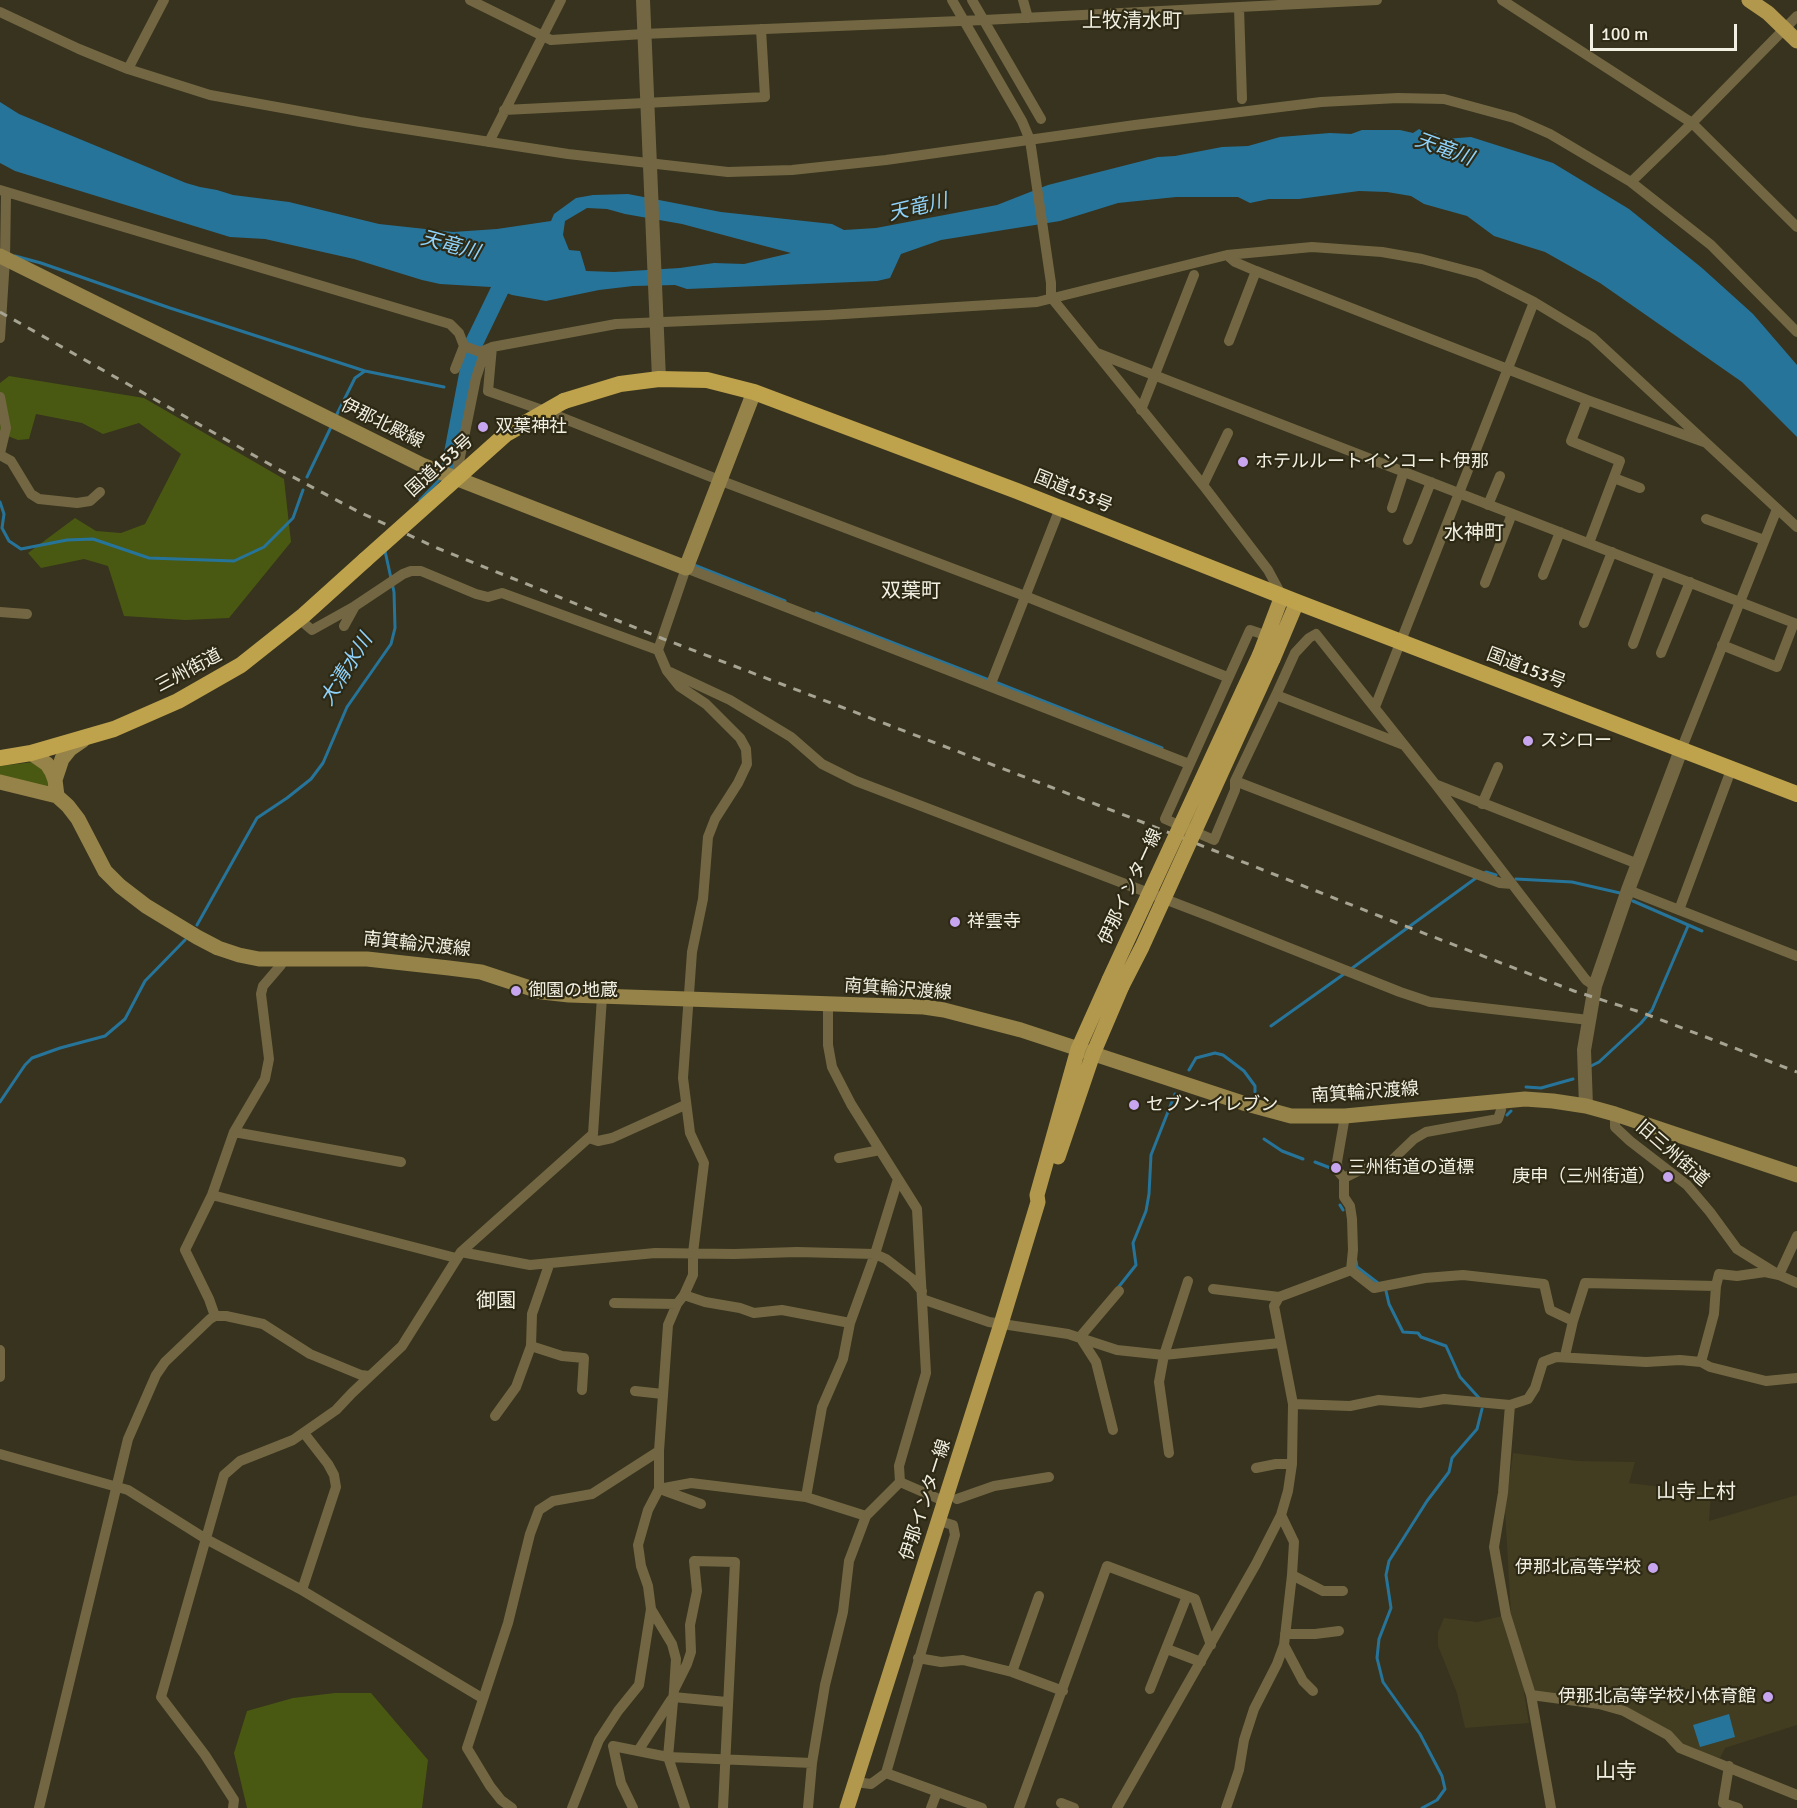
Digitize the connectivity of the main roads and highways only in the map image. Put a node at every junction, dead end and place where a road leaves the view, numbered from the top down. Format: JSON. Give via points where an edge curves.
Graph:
{"nodes":[{"id":1,"x":1749,"y":0,"type":"edge"},
{"id":2,"x":1797,"y":40,"type":"edge"},
{"id":3,"x":3,"y":258,"type":"edge"},
{"id":4,"x":754,"y":392,"type":"junction"},
{"id":5,"x":365,"y":560,"type":"joint"},
{"id":6,"x":1289,"y":599,"type":"junction"},
{"id":7,"x":85,"y":738,"type":"junction"},
{"id":8,"x":30,"y":753,"type":"junction"},
{"id":9,"x":0,"y":758,"type":"edge"},
{"id":10,"x":55,"y":780,"type":"junction"},
{"id":11,"x":0,"y":782,"type":"edge"},
{"id":12,"x":1797,"y":794,"type":"edge"},
{"id":13,"x":57,"y":796,"type":"junction"},
{"id":14,"x":1116,"y":983,"type":"junction"},
{"id":15,"x":1078,"y":1049,"type":"junction"},
{"id":16,"x":1093,"y":1054,"type":"junction"},
{"id":17,"x":1797,"y":1175,"type":"edge"},
{"id":18,"x":1038,"y":1202,"type":"junction"},
{"id":19,"x":848,"y":1808,"type":"edge"}],
"edges":[{"from":1,"to":2,"type":"main road"},
{"from":3,"to":4,"type":"main road","name":"伊那北殿線","via":[[422,465],[686,568]]},
{"from":4,"to":5,"type":"highway","name":"国道153号","bridge":true,"via":[[707,380],[659,379],[620,384],[564,401],[506,434]]},
{"from":4,"to":6,"type":"highway","name":"国道153号"},
{"from":5,"to":7,"type":"highway","name":"三州街道","via":[[241,665],[178,701]]},
{"from":6,"to":12,"type":"highway","name":"国道153号"},
{"from":6,"to":14,"type":"main road","name":"伊那インター線","bridge":true,"via":[[1142,947]]},
{"from":7,"to":8,"type":"highway","name":"三州街道"},
{"from":7,"to":10,"type":"main road","via":[[62,759]]},
{"from":8,"to":9,"type":"highway","name":"三州街道"},
{"from":8,"to":10,"type":"main road","via":[[47,764]]},
{"from":10,"to":13,"type":"main road"},
{"from":11,"to":13,"type":"main road"},
{"from":13,"to":15,"type":"main road","name":"南箕輪沢渡線","via":[[78,819],[110,877],[146,906],[219,948],[259,958],[367,959],[449,968],[481,972],[556,994],[924,1007],[1021,1030]]},
{"from":14,"to":15,"type":"main road","name":"伊那インター線"},
{"from":14,"to":16,"type":"main road","name":"伊那インター線"},
{"from":15,"to":16,"type":"main road","name":"南箕輪沢渡線"},
{"from":15,"to":18,"type":"main road","name":"伊那インター線"},
{"from":16,"to":17,"type":"main road","name":"南箕輪沢渡線","via":[[1273,1112],[1308,1117],[1525,1099],[1586,1106]]},
{"from":16,"to":18,"type":"main road","name":"伊那インター線","via":[[1043,1198]]},
{"from":18,"to":19,"type":"main road","name":"伊那インター線","via":[[951,1500],[939,1521]]}]}
